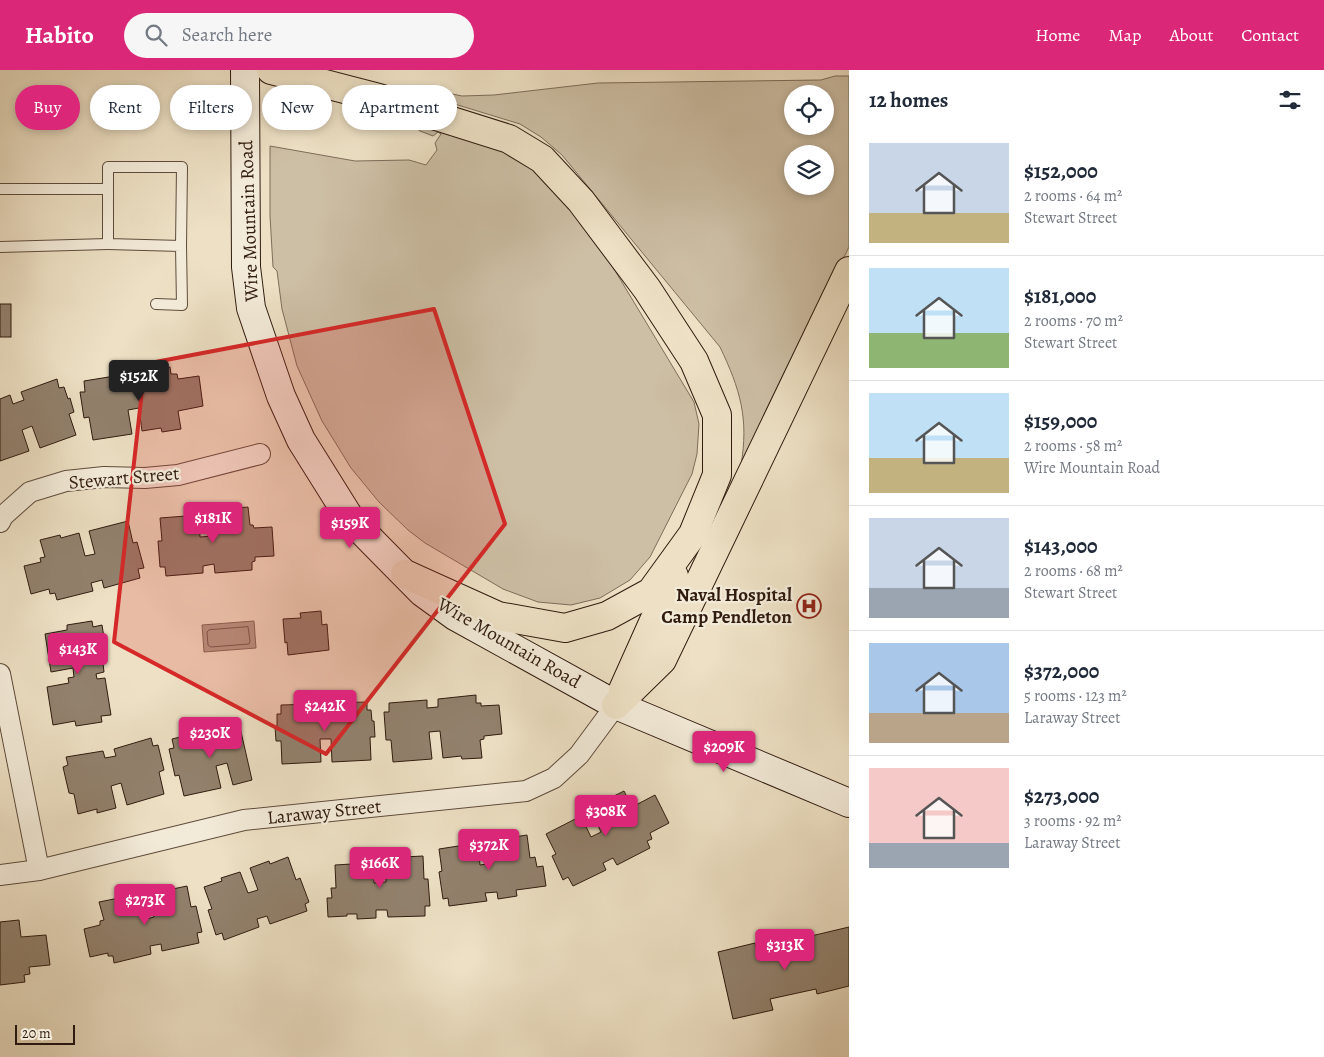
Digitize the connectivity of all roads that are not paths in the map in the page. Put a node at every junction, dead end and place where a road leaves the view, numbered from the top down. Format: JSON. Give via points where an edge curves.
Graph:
{"nodes":[{"id":1,"x":245,"y":70,"type":"edge"},
{"id":2,"x":271,"y":70,"type":"edge"},
{"id":3,"x":0,"y":189,"type":"edge"},
{"id":4,"x":108,"y":189,"type":"junction"},
{"id":5,"x":108,"y":244,"type":"junction"},
{"id":6,"x":0,"y":246,"type":"edge"},
{"id":7,"x":181,"y":246,"type":"junction"},
{"id":8,"x":849,"y":270,"type":"edge"},
{"id":9,"x":156,"y":304,"type":"dead end"},
{"id":10,"x":260,"y":454,"type":"dead end"},
{"id":11,"x":1,"y":517,"type":"edge"},
{"id":12,"x":693,"y":534,"type":"junction"},
{"id":13,"x":405,"y":574,"type":"junction"},
{"id":14,"x":0,"y":674,"type":"edge"},
{"id":15,"x":616,"y":705,"type":"junction"},
{"id":16,"x":849,"y":803,"type":"edge"},
{"id":17,"x":39,"y":870,"type":"junction"},
{"id":18,"x":0,"y":875,"type":"edge"}],
"edges":[{"from":1,"to":13,"type":"main road","name":"Wire Mountain Road","via":[[246,267],[251,308],[281,396],[301,440],[351,520]]},
{"from":2,"to":12,"type":"main road","via":[[379,98],[509,139],[542,159],[581,201],[647,289],[694,361],[717,415],[717,475]]},
{"from":3,"to":4,"type":"lane"},
{"from":4,"to":5,"type":"lane"},
{"from":4,"to":7,"type":"lane","via":[[108,167],[182,167]]},
{"from":5,"to":6,"type":"lane"},
{"from":5,"to":7,"type":"lane"},
{"from":7,"to":9,"type":"lane","via":[[182,305]]},
{"from":8,"to":15,"type":"main road","via":[[662,660]]},
{"from":10,"to":11,"type":"street","name":"Stewart Street","via":[[178,475],[66,481],[30,492]]},
{"from":12,"to":13,"type":"main road","via":[[650,592],[607,616],[565,628],[498,616]]},
{"from":12,"to":15,"type":"main road"},
{"from":13,"to":15,"type":"main road","name":"Wire Mountain Road","via":[[422,592],[455,616]]},
{"from":14,"to":17,"type":"street"},
{"from":15,"to":16,"type":"main road","name":"Wire Mountain Road"},
{"from":15,"to":17,"type":"street","name":"Laraway Street","via":[[579,756],[554,778],[526,791],[244,820]]},
{"from":17,"to":18,"type":"street","name":"Laraway Street"}]}
